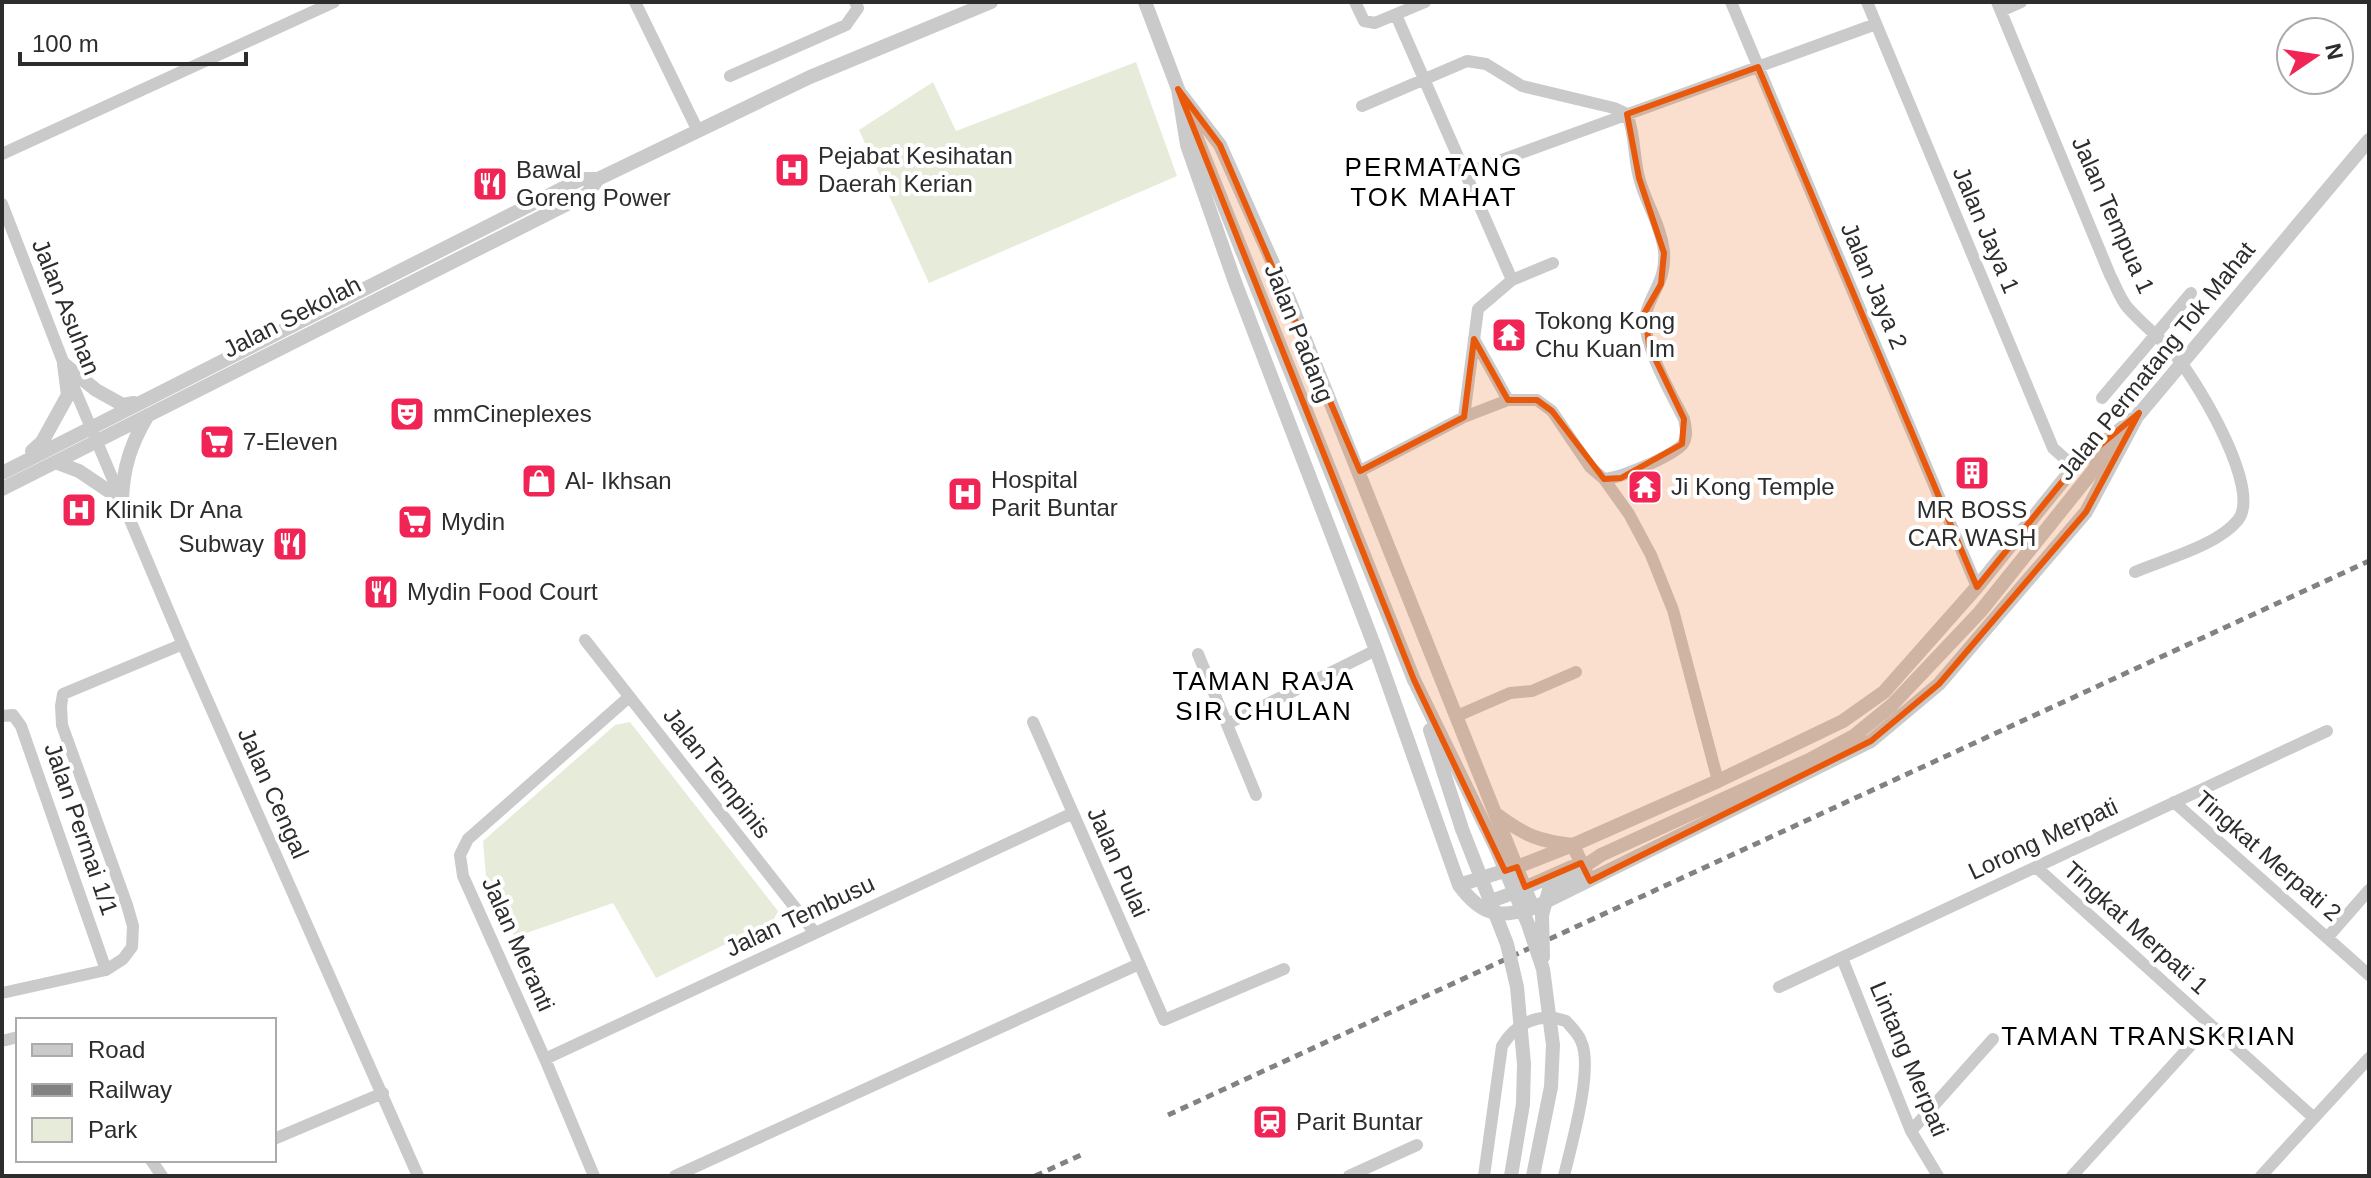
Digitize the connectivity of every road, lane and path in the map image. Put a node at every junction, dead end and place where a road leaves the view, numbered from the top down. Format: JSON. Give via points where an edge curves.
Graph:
{"nodes":[{"id":1,"x":334,"y":2,"type":"edge"},
{"id":2,"x":635,"y":2,"type":"edge"},
{"id":3,"x":855,"y":2,"type":"edge"},
{"id":4,"x":991,"y":2,"type":"edge"},
{"id":5,"x":1145,"y":2,"type":"edge"},
{"id":6,"x":1355,"y":2,"type":"edge"},
{"id":7,"x":1425,"y":2,"type":"edge"},
{"id":8,"x":1731,"y":2,"type":"edge"},
{"id":9,"x":1867,"y":2,"type":"edge"},
{"id":10,"x":2021,"y":2,"type":"edge"},
{"id":11,"x":1999,"y":6,"type":"edge"},
{"id":12,"x":1396,"y":15,"type":"junction"},
{"id":13,"x":1876,"y":24,"type":"junction"},
{"id":14,"x":1758,"y":67,"type":"junction"},
{"id":15,"x":730,"y":76,"type":"dead end"},
{"id":16,"x":1425,"y":78,"type":"junction"},
{"id":17,"x":1178,"y":89,"type":"junction"},
{"id":18,"x":1362,"y":106,"type":"dead end"},
{"id":19,"x":1627,"y":114,"type":"junction"},
{"id":20,"x":698,"y":131,"type":"junction"},
{"id":21,"x":2369,"y":140,"type":"edge"},
{"id":22,"x":2,"y":154,"type":"edge"},
{"id":23,"x":1466,"y":173,"type":"junction"},
{"id":24,"x":598,"y":179,"type":"junction"},
{"id":25,"x":2,"y":204,"type":"edge"},
{"id":26,"x":1553,"y":263,"type":"dead end"},
{"id":27,"x":1512,"y":280,"type":"junction"},
{"id":28,"x":2191,"y":293,"type":"dead end"},
{"id":29,"x":2156,"y":334,"type":"junction"},
{"id":30,"x":1474,"y":339,"type":"junction"},
{"id":31,"x":2181,"y":362,"type":"junction"},
{"id":32,"x":64,"y":364,"type":"junction"},
{"id":33,"x":2102,"y":398,"type":"dead end"},
{"id":34,"x":1508,"y":400,"type":"junction"},
{"id":35,"x":139,"y":402,"type":"junction"},
{"id":36,"x":2139,"y":413,"type":"junction"},
{"id":37,"x":148,"y":415,"type":"junction"},
{"id":38,"x":1464,"y":417,"type":"junction"},
{"id":39,"x":91,"y":426,"type":"junction"},
{"id":40,"x":96,"y":441,"type":"junction"},
{"id":41,"x":55,"y":462,"type":"junction"},
{"id":42,"x":17,"y":465,"type":"junction"},
{"id":43,"x":2074,"y":467,"type":"junction"},
{"id":44,"x":1360,"y":471,"type":"junction"},
{"id":45,"x":2,"y":473,"type":"edge"},
{"id":46,"x":1604,"y":479,"type":"junction"},
{"id":47,"x":2,"y":489,"type":"edge"},
{"id":48,"x":122,"y":500,"type":"junction"},
{"id":49,"x":2135,"y":572,"type":"dead end"},
{"id":50,"x":1977,"y":587,"type":"junction"},
{"id":51,"x":585,"y":640,"type":"dead end"},
{"id":52,"x":183,"y":644,"type":"junction"},
{"id":53,"x":1376,"y":650,"type":"junction"},
{"id":54,"x":1198,"y":654,"type":"dead end"},
{"id":55,"x":1576,"y":672,"type":"dead end"},
{"id":56,"x":1414,"y":680,"type":"junction"},
{"id":57,"x":629,"y":697,"type":"junction"},
{"id":58,"x":2,"y":716,"type":"edge"},
{"id":59,"x":1457,"y":716,"type":"junction"},
{"id":60,"x":1033,"y":722,"type":"dead end"},
{"id":61,"x":1227,"y":724,"type":"junction"},
{"id":62,"x":2327,"y":731,"type":"dead end"},
{"id":63,"x":1718,"y":781,"type":"junction"},
{"id":64,"x":1256,"y":795,"type":"dead end"},
{"id":65,"x":2174,"y":802,"type":"junction"},
{"id":66,"x":1073,"y":813,"type":"junction"},
{"id":67,"x":1498,"y":815,"type":"junction"},
{"id":68,"x":1573,"y":845,"type":"junction"},
{"id":69,"x":1601,"y":855,"type":"junction"},
{"id":70,"x":1517,"y":867,"type":"junction"},
{"id":71,"x":2036,"y":867,"type":"junction"},
{"id":72,"x":1590,"y":881,"type":"junction"},
{"id":73,"x":1459,"y":885,"type":"junction"},
{"id":74,"x":2369,"y":890,"type":"edge"},
{"id":75,"x":1513,"y":893,"type":"junction"},
{"id":76,"x":1491,"y":901,"type":"junction"},
{"id":77,"x":1533,"y":908,"type":"junction"},
{"id":78,"x":815,"y":933,"type":"junction"},
{"id":79,"x":2327,"y":938,"type":"junction"},
{"id":80,"x":1842,"y":958,"type":"junction"},
{"id":81,"x":1139,"y":964,"type":"junction"},
{"id":82,"x":1284,"y":969,"type":"dead end"},
{"id":83,"x":1543,"y":969,"type":"junction"},
{"id":84,"x":106,"y":970,"type":"junction"},
{"id":85,"x":2369,"y":975,"type":"edge"},
{"id":86,"x":1779,"y":987,"type":"dead end"},
{"id":87,"x":2,"y":993,"type":"edge"},
{"id":88,"x":2210,"y":1024,"type":"junction"},
{"id":89,"x":1993,"y":1039,"type":"dead end"},
{"id":90,"x":2369,"y":1058,"type":"edge"},
{"id":91,"x":545,"y":1059,"type":"junction"},
{"id":92,"x":383,"y":1093,"type":"junction"},
{"id":93,"x":2314,"y":1118,"type":"junction"},
{"id":94,"x":1911,"y":1131,"type":"junction"},
{"id":95,"x":276,"y":1138,"type":"edge"},
{"id":96,"x":1392,"y":1145,"type":"dead end"},
{"id":97,"x":1417,"y":1145,"type":"dead end"},
{"id":98,"x":1377,"y":1164,"type":"junction"},
{"id":99,"x":418,"y":1176,"type":"edge"},
{"id":100,"x":594,"y":1176,"type":"edge"},
{"id":101,"x":675,"y":1176,"type":"edge"},
{"id":102,"x":1349,"y":1176,"type":"edge"},
{"id":103,"x":1484,"y":1176,"type":"edge"},
{"id":104,"x":1511,"y":1176,"type":"edge"},
{"id":105,"x":1533,"y":1176,"type":"edge"},
{"id":106,"x":1564,"y":1176,"type":"edge"},
{"id":107,"x":1938,"y":1176,"type":"edge"},
{"id":108,"x":2072,"y":1176,"type":"edge"},
{"id":109,"x":2261,"y":1176,"type":"edge"}],
"edges":[{"from":1,"to":22,"type":"street"},
{"from":2,"to":20,"type":"street"},
{"from":3,"to":15,"type":"street","via":[[858,8],[846,25]]},
{"from":4,"to":20,"type":"street","name":"Jalan Sekolah","via":[[810,77]]},
{"from":5,"to":17,"type":"street","name":"Jalan Padang"},
{"from":6,"to":12,"type":"street","via":[[1364,21]]},
{"from":7,"to":12,"type":"street"},
{"from":8,"to":14,"type":"street","name":"Jalan Jaya 2"},
{"from":9,"to":13,"type":"street","name":"Jalan Jaya 1"},
{"from":10,"to":11,"type":"street"},
{"from":11,"to":29,"type":"street","name":"Jalan Tempua 1","via":[[2110,275],[2126,306]]},
{"from":12,"to":16,"type":"street"},
{"from":13,"to":14,"type":"street"},
{"from":13,"to":43,"type":"street","name":"Jalan Jaya 1","via":[[2053,448]]},
{"from":14,"to":19,"type":"street"},
{"from":14,"to":50,"type":"street","name":"Jalan Jaya 2"},
{"from":16,"to":18,"type":"street"},
{"from":16,"to":19,"type":"street","via":[[1467,61],[1486,64],[1522,86]]},
{"from":16,"to":23,"type":"street"},
{"from":17,"to":44,"type":"street","via":[[1220,145]]},
{"from":17,"to":53,"type":"street","via":[[1187,145],[1235,282]]},
{"from":17,"to":56,"type":"street","name":"Jalan Padang"},
{"from":19,"to":23,"type":"street"},
{"from":19,"to":46,"type":"street","via":[[1639,178],[1664,253],[1661,284],[1645,312],[1649,346],[1686,433],[1682,444],[1658,459],[1621,478]]},
{"from":20,"to":24,"type":"street","name":"Jalan Sekolah"},
{"from":21,"to":31,"type":"street","name":"Jalan Permatang Tok Mahat"},
{"from":23,"to":27,"type":"street"},
{"from":24,"to":35,"type":"street","name":"Jalan Sekolah","via":[[581,179]]},
{"from":24,"to":37,"type":"street","name":"Jalan Sekolah","via":[[587,194]]},
{"from":25,"to":32,"type":"street","name":"Jalan Asuhan"},
{"from":26,"to":27,"type":"street"},
{"from":27,"to":30,"type":"street","via":[[1478,309]]},
{"from":28,"to":29,"type":"street"},
{"from":29,"to":31,"type":"street","name":"Jalan Tempua 1"},
{"from":29,"to":33,"type":"street"},
{"from":30,"to":34,"type":"street"},
{"from":30,"to":38,"type":"street"},
{"from":31,"to":36,"type":"street","name":"Jalan Permatang Tok Mahat"},
{"from":31,"to":49,"type":"street","name":"Jalan Tempua 1","via":[[2232,451],[2245,502],[2240,519],[2220,537]]},
{"from":32,"to":35,"type":"street","via":[[123,405]]},
{"from":32,"to":39,"type":"street","name":"Jalan Asuhan"},
{"from":32,"to":42,"type":"street","via":[[68,395],[58,417],[42,442]]},
{"from":34,"to":38,"type":"street"},
{"from":34,"to":46,"type":"street","via":[[1537,400],[1552,411]]},
{"from":35,"to":39,"type":"street","name":"Jalan Sekolah"},
{"from":36,"to":43,"type":"street"},
{"from":36,"to":69,"type":"street","name":"Jalan Permatang Tok Mahat","via":[[1980,612],[1892,705],[1854,736],[1811,759]]},
{"from":36,"to":72,"type":"street","via":[[2086,512],[1928,694],[1871,741]]},
{"from":37,"to":40,"type":"street","name":"Jalan Sekolah"},
{"from":37,"to":48,"type":"street","via":[[128,456]]},
{"from":38,"to":44,"type":"street"},
{"from":39,"to":40,"type":"street","name":"Jalan Cengal"},
{"from":39,"to":42,"type":"street","name":"Jalan Sekolah"},
{"from":40,"to":41,"type":"street","name":"Jalan Sekolah"},
{"from":40,"to":48,"type":"street","name":"Jalan Cengal"},
{"from":41,"to":47,"type":"street","name":"Jalan Sekolah"},
{"from":41,"to":48,"type":"street","via":[[79,471]]},
{"from":42,"to":45,"type":"street","name":"Jalan Sekolah"},
{"from":43,"to":50,"type":"street"},
{"from":44,"to":59,"type":"street"},
{"from":46,"to":63,"type":"street","via":[[1651,555],[1673,610]]},
{"from":48,"to":52,"type":"street","name":"Jalan Cengal"},
{"from":50,"to":63,"type":"street","via":[[1884,692],[1843,721]]},
{"from":51,"to":57,"type":"street","name":"Jalan Tempinis"},
{"from":52,"to":84,"type":"street","via":[[63,694],[62,725],[133,926],[132,947]]},
{"from":52,"to":92,"type":"street","name":"Jalan Cengal"},
{"from":53,"to":61,"type":"street"},
{"from":53,"to":73,"type":"street"},
{"from":54,"to":61,"type":"street"},
{"from":55,"to":59,"type":"street"},
{"from":56,"to":75,"type":"street","name":"Jalan Padang","bridge":true},
{"from":56,"to":76,"type":"street","name":"Jalan Padang","bridge":true},
{"from":57,"to":78,"type":"street","name":"Jalan Tempinis"},
{"from":57,"to":91,"type":"street","name":"Jalan Meranti","via":[[468,839],[460,855],[463,876]]},
{"from":58,"to":84,"type":"street","name":"Jalan Permai 1/1","via":[[13,715],[21,726]]},
{"from":59,"to":67,"type":"street"},
{"from":60,"to":66,"type":"street","name":"Jalan Pulai"},
{"from":61,"to":64,"type":"street"},
{"from":62,"to":65,"type":"street","name":"Lorong Merpati"},
{"from":63,"to":68,"type":"street"},
{"from":65,"to":71,"type":"street","name":"Lorong Merpati"},
{"from":65,"to":79,"type":"street","name":"Tingkat Merpati 2"},
{"from":66,"to":78,"type":"street","name":"Jalan Tembusu"},
{"from":66,"to":81,"type":"street","name":"Jalan Pulai"},
{"from":67,"to":68,"type":"street","via":[[1525,835]]},
{"from":67,"to":70,"type":"street"},
{"from":68,"to":70,"type":"street"},
{"from":68,"to":72,"type":"street"},
{"from":69,"to":75,"type":"street","bridge":true},
{"from":69,"to":83,"type":"street","bridge":true,"via":[[1549,890],[1542,915]]},
{"from":70,"to":73,"type":"street"},
{"from":70,"to":77,"type":"street"},
{"from":71,"to":80,"type":"street","name":"Lorong Merpati"},
{"from":71,"to":88,"type":"street","name":"Tingkat Merpati 1"},
{"from":72,"to":77,"type":"street"},
{"from":73,"to":77,"type":"street","via":[[1488,912]]},
{"from":74,"to":79,"type":"street"},
{"from":75,"to":76,"type":"street"},
{"from":75,"to":83,"type":"street","name":"Jalan Padang","bridge":true},
{"from":76,"to":104,"type":"street","name":"Jalan Padang","bridge":true,"via":[[1517,987],[1524,1064]]},
{"from":78,"to":91,"type":"street","name":"Jalan Tembusu"},
{"from":79,"to":85,"type":"street","name":"Tingkat Merpati 2"},
{"from":80,"to":86,"type":"street","name":"Lorong Merpati"},
{"from":80,"to":94,"type":"street","name":"Lintang Merpati"},
{"from":81,"to":82,"type":"street","name":"Jalan Pulai","via":[[1164,1020]]},
{"from":81,"to":101,"type":"street"},
{"from":83,"to":105,"type":"street","name":"Jalan Padang","bridge":true,"via":[[1553,1045],[1551,1087]]},
{"from":84,"to":87,"type":"street"},
{"from":88,"to":93,"type":"street","name":"Tingkat Merpati 1"},
{"from":88,"to":108,"type":"street"},
{"from":89,"to":94,"type":"street"},
{"from":90,"to":93,"type":"street"},
{"from":91,"to":100,"type":"street","name":"Jalan Meranti"},
{"from":92,"to":95,"type":"street"},
{"from":92,"to":99,"type":"street","name":"Jalan Cengal"},
{"from":93,"to":109,"type":"street"},
{"from":94,"to":107,"type":"street","name":"Lintang Merpati"},
{"from":96,"to":98,"type":"street"},
{"from":97,"to":98,"type":"street"},
{"from":98,"to":102,"type":"street"},
{"from":103,"to":106,"type":"street","via":[[1502,1046],[1511,1031],[1543,1017],[1566,1021],[1582,1042],[1585,1057],[1578,1120]]}]}
